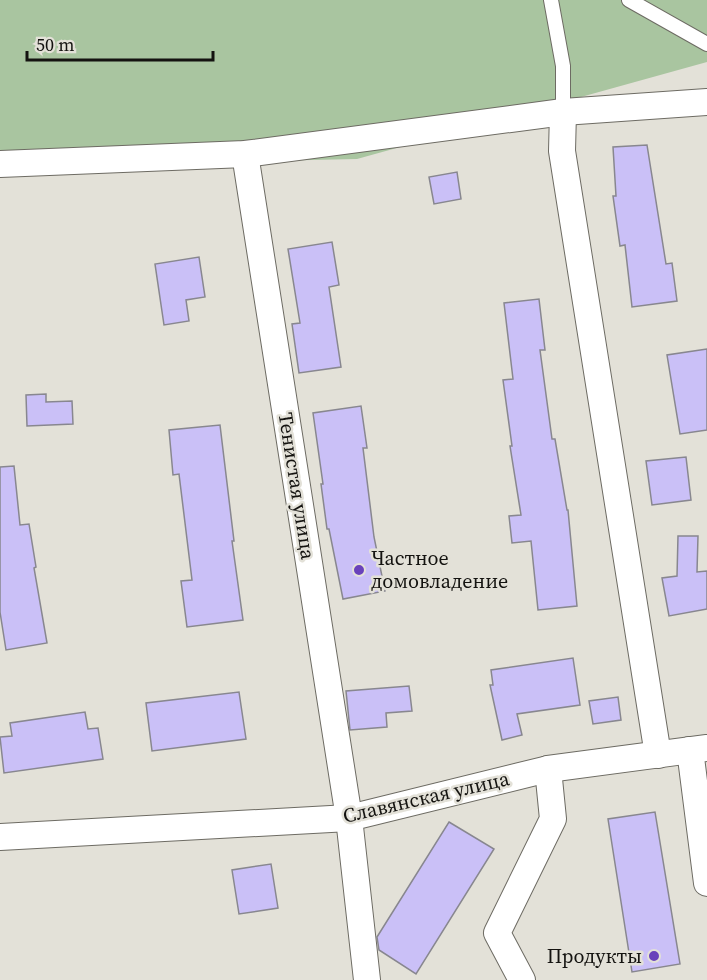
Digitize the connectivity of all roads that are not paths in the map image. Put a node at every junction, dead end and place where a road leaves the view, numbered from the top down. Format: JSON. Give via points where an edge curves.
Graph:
{"nodes":[{"id":1,"x":551,"y":0,"type":"edge"},
{"id":2,"x":629,"y":0,"type":"edge"},
{"id":3,"x":707,"y":44,"type":"edge"},
{"id":4,"x":707,"y":102,"type":"edge"},
{"id":5,"x":563,"y":112,"type":"junction"},
{"id":6,"x":245,"y":154,"type":"junction"},
{"id":7,"x":0,"y":164,"type":"edge"},
{"id":8,"x":699,"y":749,"type":"edge"},
{"id":9,"x":658,"y":755,"type":"junction"},
{"id":10,"x":548,"y":769,"type":"junction"},
{"id":11,"x":349,"y":818,"type":"junction"},
{"id":12,"x":0,"y":837,"type":"edge"},
{"id":13,"x":707,"y":883,"type":"edge"},
{"id":14,"x":367,"y":980,"type":"edge"},
{"id":15,"x":522,"y":980,"type":"edge"}],
"edges":[{"from":1,"to":5,"type":"lane","via":[[563,66]]},
{"from":2,"to":3,"type":"lane"},
{"from":4,"to":5,"type":"street"},
{"from":5,"to":6,"type":"street"},
{"from":5,"to":9,"type":"street","via":[[562,151]]},
{"from":6,"to":7,"type":"street"},
{"from":6,"to":11,"type":"street","name":"Тенистая улица"},
{"from":8,"to":9,"type":"street","name":"Славянская улица"},
{"from":8,"to":13,"type":"street"},
{"from":9,"to":10,"type":"street","name":"Славянская улица"},
{"from":10,"to":11,"type":"street","name":"Славянская улица"},
{"from":10,"to":15,"type":"street","via":[[553,819],[497,933]]},
{"from":11,"to":12,"type":"street","name":"Славянская улица"},
{"from":11,"to":14,"type":"street","name":"Тенистая улица"}]}
